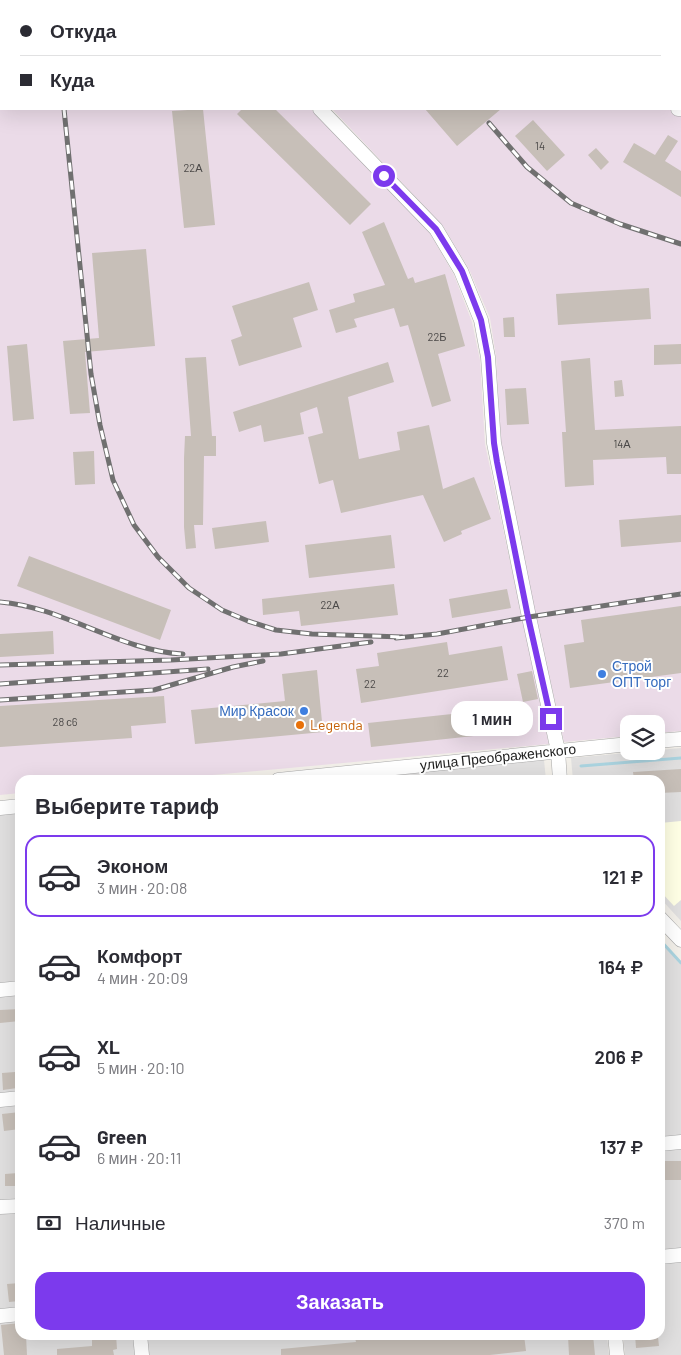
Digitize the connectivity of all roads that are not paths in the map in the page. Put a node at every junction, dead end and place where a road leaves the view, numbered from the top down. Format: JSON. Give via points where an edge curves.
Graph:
{"nodes":[{"id":1,"x":321,"y":110,"type":"edge"},
{"id":2,"x":681,"y":739,"type":"edge"},
{"id":3,"x":665,"y":741,"type":"edge"},
{"id":4,"x":620,"y":745,"type":"edge"},
{"id":5,"x":558,"y":751,"type":"junction"},
{"id":6,"x":326,"y":775,"type":"edge"},
{"id":7,"x":560,"y":775,"type":"edge"},
{"id":8,"x":15,"y":806,"type":"edge"},
{"id":9,"x":0,"y":808,"type":"edge"},
{"id":10,"x":665,"y":923,"type":"edge"},
{"id":11,"x":681,"y":940,"type":"edge"},
{"id":12,"x":15,"y":988,"type":"edge"},
{"id":13,"x":0,"y":990,"type":"edge"},
{"id":14,"x":15,"y":1098,"type":"edge"},
{"id":15,"x":0,"y":1100,"type":"edge"},
{"id":16,"x":681,"y":1142,"type":"edge"},
{"id":17,"x":665,"y":1144,"type":"edge"},
{"id":18,"x":15,"y":1206,"type":"edge"},
{"id":19,"x":0,"y":1207,"type":"edge"},
{"id":20,"x":681,"y":1255,"type":"edge"},
{"id":21,"x":665,"y":1257,"type":"edge"},
{"id":22,"x":15,"y":1314,"type":"edge"},
{"id":23,"x":0,"y":1316,"type":"edge"},
{"id":24,"x":140,"y":1340,"type":"edge"},
{"id":25,"x":616,"y":1340,"type":"edge"},
{"id":26,"x":142,"y":1355,"type":"edge"},
{"id":27,"x":617,"y":1355,"type":"edge"}],
"edges":[{"from":1,"to":5,"type":"street","via":[[436,229],[462,271],[481,320],[488,357],[496,452]]},
{"from":2,"to":3,"type":"street"},
{"from":4,"to":5,"type":"street","name":"улица Преображенского"},
{"from":5,"to":6,"type":"street","name":"улица Преображенского"},
{"from":5,"to":7,"type":"street"},
{"from":8,"to":9,"type":"street"},
{"from":10,"to":11,"type":"street"},
{"from":12,"to":13,"type":"street"},
{"from":14,"to":15,"type":"street"},
{"from":16,"to":17,"type":"street"},
{"from":18,"to":19,"type":"street"},
{"from":20,"to":21,"type":"street"},
{"from":22,"to":23,"type":"street"},
{"from":24,"to":26,"type":"street"},
{"from":25,"to":27,"type":"street"}]}
